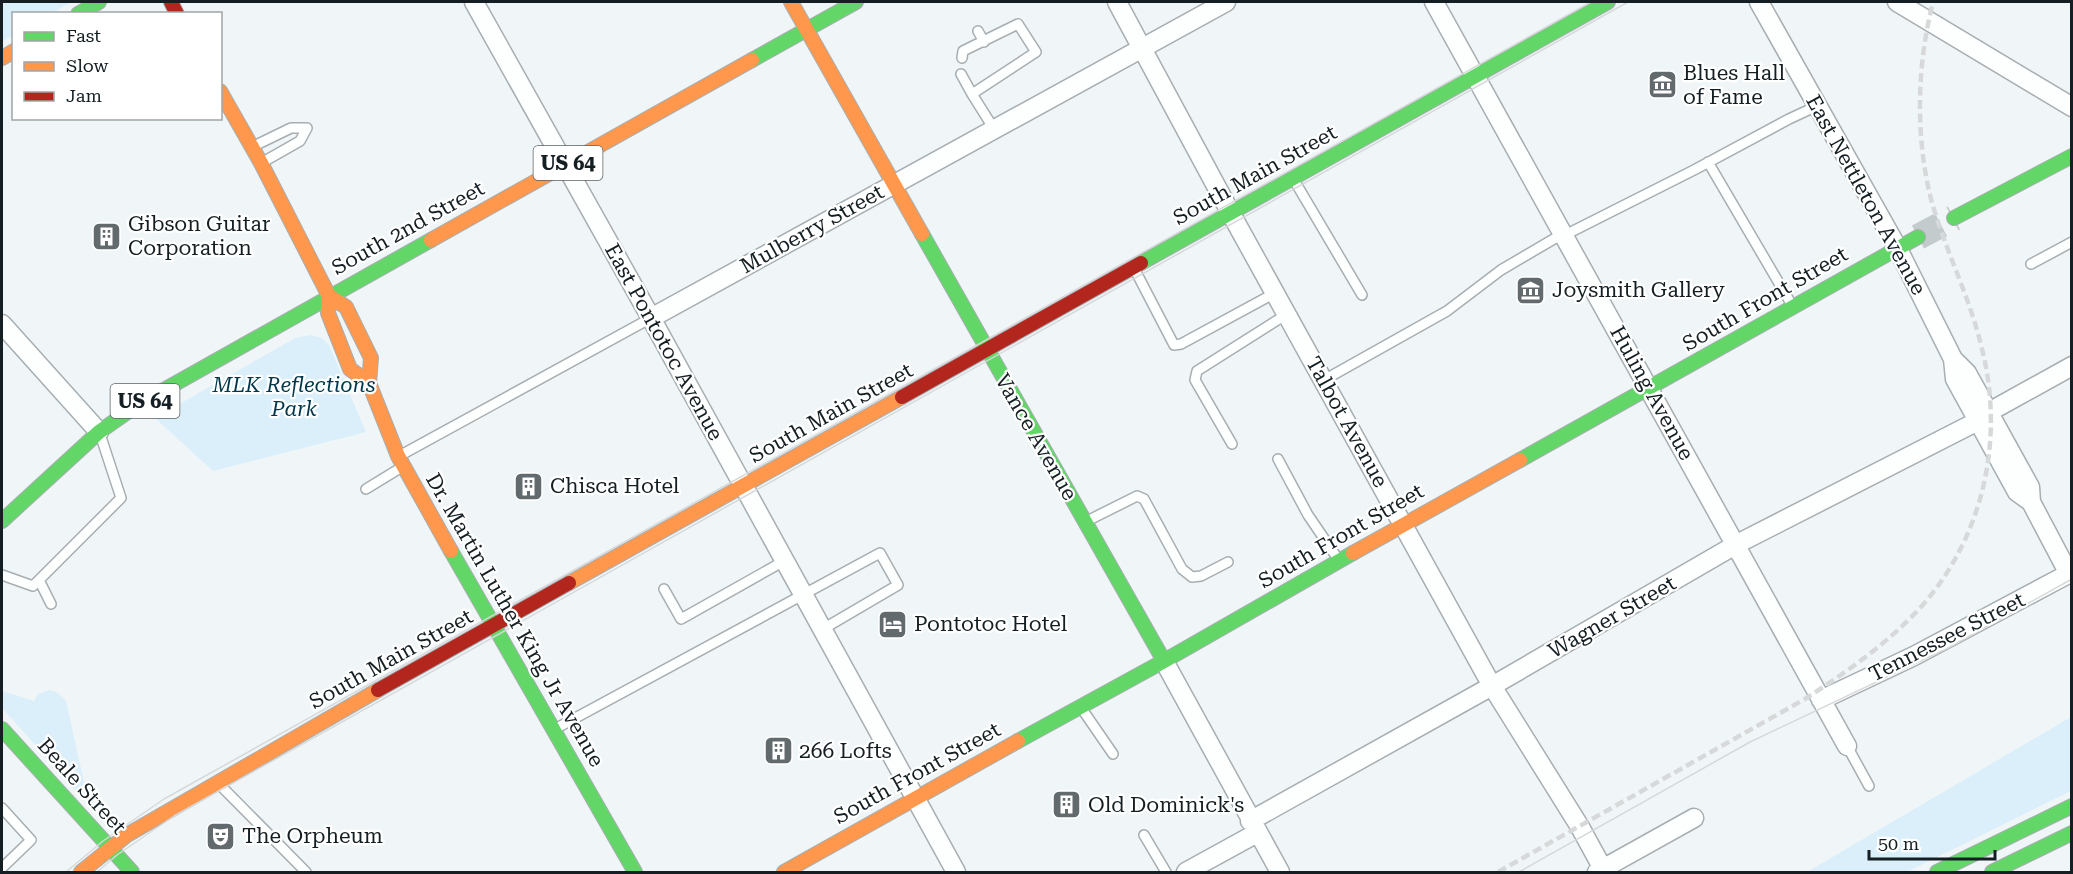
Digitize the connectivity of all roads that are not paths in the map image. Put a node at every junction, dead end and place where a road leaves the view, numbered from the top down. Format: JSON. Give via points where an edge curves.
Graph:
{"nodes":[{"id":1,"x":99,"y":2,"type":"edge"},
{"id":2,"x":474,"y":2,"type":"edge"},
{"id":3,"x":791,"y":2,"type":"edge"},
{"id":4,"x":856,"y":2,"type":"edge"},
{"id":5,"x":1117,"y":2,"type":"edge"},
{"id":6,"x":1226,"y":2,"type":"edge"},
{"id":7,"x":1434,"y":2,"type":"edge"},
{"id":8,"x":1608,"y":2,"type":"edge"},
{"id":9,"x":1759,"y":2,"type":"edge"},
{"id":10,"x":1898,"y":2,"type":"edge"},
{"id":11,"x":82,"y":12,"type":"edge"},
{"id":12,"x":807,"y":29,"type":"junction"},
{"id":13,"x":978,"y":31,"type":"dead end"},
{"id":14,"x":984,"y":42,"type":"junction"},
{"id":15,"x":1143,"y":48,"type":"junction"},
{"id":16,"x":962,"y":58,"type":"dead end"},
{"id":17,"x":961,"y":74,"type":"dead end"},
{"id":18,"x":1476,"y":75,"type":"junction"},
{"id":19,"x":222,"y":94,"type":"edge"},
{"id":20,"x":972,"y":94,"type":"junction"},
{"id":21,"x":1817,"y":106,"type":"junction"},
{"id":22,"x":2072,"y":107,"type":"edge"},
{"id":23,"x":994,"y":129,"type":"junction"},
{"id":24,"x":252,"y":147,"type":"junction"},
{"id":25,"x":2072,"y":156,"type":"edge"},
{"id":26,"x":1708,"y":162,"type":"junction"},
{"id":27,"x":261,"y":163,"type":"junction"},
{"id":28,"x":565,"y":164,"type":"junction"},
{"id":29,"x":1293,"y":178,"type":"junction"},
{"id":30,"x":894,"y":183,"type":"junction"},
{"id":31,"x":1231,"y":213,"type":"junction"},
{"id":32,"x":1954,"y":218,"type":"tunnel mouth"},
{"id":33,"x":1564,"y":234,"type":"junction"},
{"id":34,"x":1918,"y":237,"type":"tunnel mouth"},
{"id":35,"x":2072,"y":242,"type":"edge"},
{"id":36,"x":1897,"y":247,"type":"junction"},
{"id":37,"x":2031,"y":264,"type":"dead end"},
{"id":38,"x":1133,"y":267,"type":"junction"},
{"id":39,"x":1275,"y":293,"type":"junction"},
{"id":40,"x":1362,"y":295,"type":"dead end"},
{"id":41,"x":329,"y":296,"type":"junction"},
{"id":42,"x":1793,"y":307,"type":"junction"},
{"id":43,"x":1287,"y":314,"type":"junction"},
{"id":44,"x":651,"y":318,"type":"junction"},
{"id":45,"x":2,"y":324,"type":"edge"},
{"id":46,"x":987,"y":349,"type":"junction"},
{"id":47,"x":2072,"y":366,"type":"edge"},
{"id":48,"x":1324,"y":380,"type":"junction"},
{"id":49,"x":369,"y":383,"type":"junction"},
{"id":50,"x":1650,"y":389,"type":"junction"},
{"id":51,"x":1984,"y":417,"type":"junction"},
{"id":52,"x":99,"y":432,"type":"junction"},
{"id":53,"x":1232,"y":444,"type":"dead end"},
{"id":54,"x":1278,"y":459,"type":"dead end"},
{"id":55,"x":401,"y":461,"type":"junction"},
{"id":56,"x":744,"y":486,"type":"junction"},
{"id":57,"x":366,"y":489,"type":"dead end"},
{"id":58,"x":2,"y":521,"type":"edge"},
{"id":59,"x":1085,"y":522,"type":"junction"},
{"id":60,"x":1404,"y":524,"type":"junction"},
{"id":61,"x":1737,"y":544,"type":"junction"},
{"id":62,"x":784,"y":561,"type":"junction"},
{"id":63,"x":1340,"y":561,"type":"junction"},
{"id":64,"x":1228,"y":562,"type":"dead end"},
{"id":65,"x":2070,"y":573,"type":"edge"},
{"id":66,"x":2,"y":575,"type":"edge"},
{"id":67,"x":39,"y":580,"type":"junction"},
{"id":68,"x":664,"y":589,"type":"dead end"},
{"id":69,"x":804,"y":596,"type":"junction"},
{"id":70,"x":51,"y":604,"type":"dead end"},
{"id":71,"x":493,"y":626,"type":"junction"},
{"id":72,"x":823,"y":629,"type":"junction"},
{"id":73,"x":1164,"y":661,"type":"junction"},
{"id":74,"x":1492,"y":686,"type":"junction"},
{"id":75,"x":1821,"y":700,"type":"junction"},
{"id":76,"x":1080,"y":707,"type":"junction"},
{"id":77,"x":2,"y":729,"type":"edge"},
{"id":78,"x":553,"y":730,"type":"junction"},
{"id":79,"x":1847,"y":746,"type":"joint"},
{"id":80,"x":1113,"y":754,"type":"dead end"},
{"id":81,"x":217,"y":782,"type":"junction"},
{"id":82,"x":1869,"y":786,"type":"dead end"},
{"id":83,"x":915,"y":797,"type":"junction"},
{"id":84,"x":2072,"y":806,"type":"edge"},
{"id":85,"x":2,"y":811,"type":"edge"},
{"id":86,"x":1694,"y":818,"type":"dead end"},
{"id":87,"x":1253,"y":827,"type":"junction"},
{"id":88,"x":2072,"y":833,"type":"edge"},
{"id":89,"x":1144,"y":835,"type":"dead end"},
{"id":90,"x":110,"y":848,"type":"junction"},
{"id":91,"x":2,"y":868,"type":"edge"},
{"id":92,"x":1600,"y":871,"type":"edge"},
{"id":93,"x":81,"y":873,"type":"edge"},
{"id":94,"x":132,"y":873,"type":"edge"},
{"id":95,"x":306,"y":873,"type":"edge"},
{"id":96,"x":635,"y":873,"type":"edge"},
{"id":97,"x":784,"y":873,"type":"edge"},
{"id":98,"x":956,"y":873,"type":"edge"},
{"id":99,"x":1166,"y":873,"type":"edge"},
{"id":100,"x":1186,"y":873,"type":"edge"},
{"id":101,"x":1280,"y":873,"type":"edge"},
{"id":102,"x":1937,"y":873,"type":"edge"},
{"id":103,"x":1992,"y":873,"type":"edge"}],
"edges":[{"from":1,"to":11,"type":"main road"},
{"from":2,"to":28,"type":"street","name":"East Pontotoc Avenue"},
{"from":3,"to":12,"type":"main road","name":"Vance Avenue"},
{"from":4,"to":12,"type":"main road","name":"South 2nd Street","number":"US 64"},
{"from":5,"to":15,"type":"street","name":"Talbot Avenue"},
{"from":6,"to":15,"type":"street","name":"Mulberry Street"},
{"from":7,"to":18,"type":"street","name":"Huling Avenue"},
{"from":8,"to":18,"type":"main road","name":"South Main Street"},
{"from":9,"to":21,"type":"street","name":"East Nettleton Avenue"},
{"from":10,"to":22,"type":"street"},
{"from":12,"to":28,"type":"main road","name":"South 2nd Street","number":"US 64"},
{"from":12,"to":30,"type":"main road","name":"Vance Avenue"},
{"from":13,"to":14,"type":"lane"},
{"from":14,"to":16,"type":"lane","via":[[963,51]]},
{"from":14,"to":20,"type":"lane","via":[[1018,24],[1036,52]]},
{"from":15,"to":23,"type":"street","name":"Mulberry Street"},
{"from":15,"to":31,"type":"street","name":"Talbot Avenue"},
{"from":17,"to":20,"type":"lane"},
{"from":18,"to":29,"type":"main road","name":"South Main Street"},
{"from":18,"to":33,"type":"street","name":"Huling Avenue"},
{"from":19,"to":24,"type":"main road","name":"Dr. Martin Luther King Jr Avenue"},
{"from":20,"to":23,"type":"lane"},
{"from":21,"to":26,"type":"lane"},
{"from":21,"to":36,"type":"street","name":"East Nettleton Avenue"},
{"from":23,"to":30,"type":"street","name":"Mulberry Street"},
{"from":24,"to":27,"type":"main road","name":"Dr. Martin Luther King Jr Avenue"},
{"from":24,"to":27,"type":"lane","via":[[291,128],[307,128],[300,141]]},
{"from":25,"to":32,"type":"main road"},
{"from":26,"to":33,"type":"lane"},
{"from":26,"to":42,"type":"lane"},
{"from":27,"to":41,"type":"main road","name":"Dr. Martin Luther King Jr Avenue"},
{"from":28,"to":41,"type":"main road","name":"South 2nd Street","number":"US 64"},
{"from":28,"to":44,"type":"street","name":"East Pontotoc Avenue"},
{"from":29,"to":31,"type":"main road","name":"South Main Street"},
{"from":29,"to":40,"type":"lane"},
{"from":30,"to":44,"type":"street","name":"Mulberry Street"},
{"from":30,"to":46,"type":"main road","name":"Vance Avenue"},
{"from":31,"to":38,"type":"main road","name":"South Main Street"},
{"from":31,"to":39,"type":"street","name":"Talbot Avenue"},
{"from":33,"to":48,"type":"lane","via":[[1501,270],[1447,311]]},
{"from":33,"to":50,"type":"street","name":"Huling Avenue"},
{"from":34,"to":36,"type":"main road","name":"South Front Street"},
{"from":35,"to":37,"type":"lane"},
{"from":36,"to":42,"type":"main road","name":"South Front Street"},
{"from":36,"to":51,"type":"street","name":"East Nettleton Avenue","via":[[1953,359],[1967,374]]},
{"from":38,"to":39,"type":"lane","via":[[1174,345]]},
{"from":38,"to":46,"type":"main road","name":"South Main Street"},
{"from":39,"to":43,"type":"street","name":"Talbot Avenue"},
{"from":41,"to":49,"type":"main road","name":"Dr. Martin Luther King Jr Avenue","via":[[328,313],[350,369]]},
{"from":41,"to":49,"type":"main road","name":"Dr. Martin Luther King Jr Avenue","via":[[346,307],[371,358]]},
{"from":41,"to":52,"type":"main road","name":"South 2nd Street","number":"US 64","via":[[139,404]]},
{"from":42,"to":50,"type":"main road","name":"South Front Street"},
{"from":43,"to":48,"type":"street","name":"Talbot Avenue"},
{"from":43,"to":53,"type":"lane","via":[[1197,371],[1195,380]]},
{"from":44,"to":55,"type":"lane","name":"Mulberry Street"},
{"from":44,"to":56,"type":"street","name":"East Pontotoc Avenue"},
{"from":45,"to":52,"type":"street"},
{"from":46,"to":56,"type":"main road","name":"South Main Street"},
{"from":46,"to":59,"type":"main road","name":"Vance Avenue"},
{"from":47,"to":51,"type":"street","name":"Wagner Street"},
{"from":48,"to":60,"type":"street","name":"Talbot Avenue"},
{"from":49,"to":55,"type":"main road","name":"Dr. Martin Luther King Jr Avenue"},
{"from":50,"to":60,"type":"main road","name":"South Front Street"},
{"from":50,"to":61,"type":"street","name":"Huling Avenue"},
{"from":51,"to":61,"type":"street","name":"Wagner Street"},
{"from":51,"to":65,"type":"street","name":"East Nettleton Avenue","via":[[2030,487],[2031,502]]},
{"from":52,"to":58,"type":"main road","name":"South 2nd Street","number":"US 64"},
{"from":52,"to":67,"type":"lane","via":[[121,498]]},
{"from":54,"to":63,"type":"lane","via":[[1308,515]]},
{"from":55,"to":57,"type":"lane","name":"Mulberry Street"},
{"from":55,"to":71,"type":"main road","name":"Dr. Martin Luther King Jr Avenue"},
{"from":56,"to":62,"type":"street","name":"East Pontotoc Avenue"},
{"from":56,"to":71,"type":"main road","name":"South Main Street"},
{"from":59,"to":64,"type":"lane","via":[[1137,496],[1144,499],[1182,569],[1192,577]]},
{"from":59,"to":73,"type":"main road","name":"Vance Avenue"},
{"from":60,"to":63,"type":"main road","name":"South Front Street"},
{"from":60,"to":74,"type":"street","name":"Talbot Avenue"},
{"from":61,"to":74,"type":"street","name":"Wagner Street"},
{"from":61,"to":75,"type":"street","name":"Huling Avenue"},
{"from":62,"to":68,"type":"lane","via":[[681,620]]},
{"from":62,"to":69,"type":"street","name":"East Pontotoc Avenue"},
{"from":63,"to":73,"type":"main road","name":"South Front Street"},
{"from":65,"to":75,"type":"street","name":"Tennessee Street","via":[[1914,656]]},
{"from":66,"to":67,"type":"lane","via":[[33,586]]},
{"from":67,"to":70,"type":"lane"},
{"from":69,"to":72,"type":"street","name":"East Pontotoc Avenue"},
{"from":69,"to":72,"type":"lane","via":[[880,553],[898,585]]},
{"from":69,"to":78,"type":"lane"},
{"from":71,"to":78,"type":"main road","name":"Dr. Martin Luther King Jr Avenue"},
{"from":71,"to":81,"type":"main road","name":"South Main Street"},
{"from":72,"to":83,"type":"street","name":"East Pontotoc Avenue"},
{"from":73,"to":76,"type":"main road","name":"South Front Street"},
{"from":73,"to":87,"type":"street","name":"Vance Avenue"},
{"from":74,"to":87,"type":"street","name":"Wagner Street"},
{"from":74,"to":92,"type":"street","name":"Talbot Avenue","via":[[1580,827]]},
{"from":75,"to":79,"type":"street","name":"Huling Avenue"},
{"from":76,"to":80,"type":"lane"},
{"from":76,"to":83,"type":"main road","name":"South Front Street"},
{"from":77,"to":90,"type":"main road","name":"Beale Street"},
{"from":78,"to":96,"type":"main road","name":"Dr. Martin Luther King Jr Avenue"},
{"from":79,"to":82,"type":"lane","name":"Huling Avenue"},
{"from":81,"to":90,"type":"main road","name":"South Main Street"},
{"from":81,"to":95,"type":"lane"},
{"from":83,"to":97,"type":"main road","name":"South Front Street"},
{"from":83,"to":98,"type":"street","name":"East Pontotoc Avenue"},
{"from":84,"to":102,"type":"main road"},
{"from":85,"to":91,"type":"lane","via":[[31,840]]},
{"from":86,"to":92,"type":"street"},
{"from":87,"to":100,"type":"street","name":"Wagner Street"},
{"from":87,"to":101,"type":"street","name":"Vance Avenue"},
{"from":88,"to":103,"type":"main road"},
{"from":89,"to":99,"type":"lane"},
{"from":90,"to":93,"type":"main road","name":"South Main Street"},
{"from":90,"to":94,"type":"main road","name":"Beale Street"}]}
